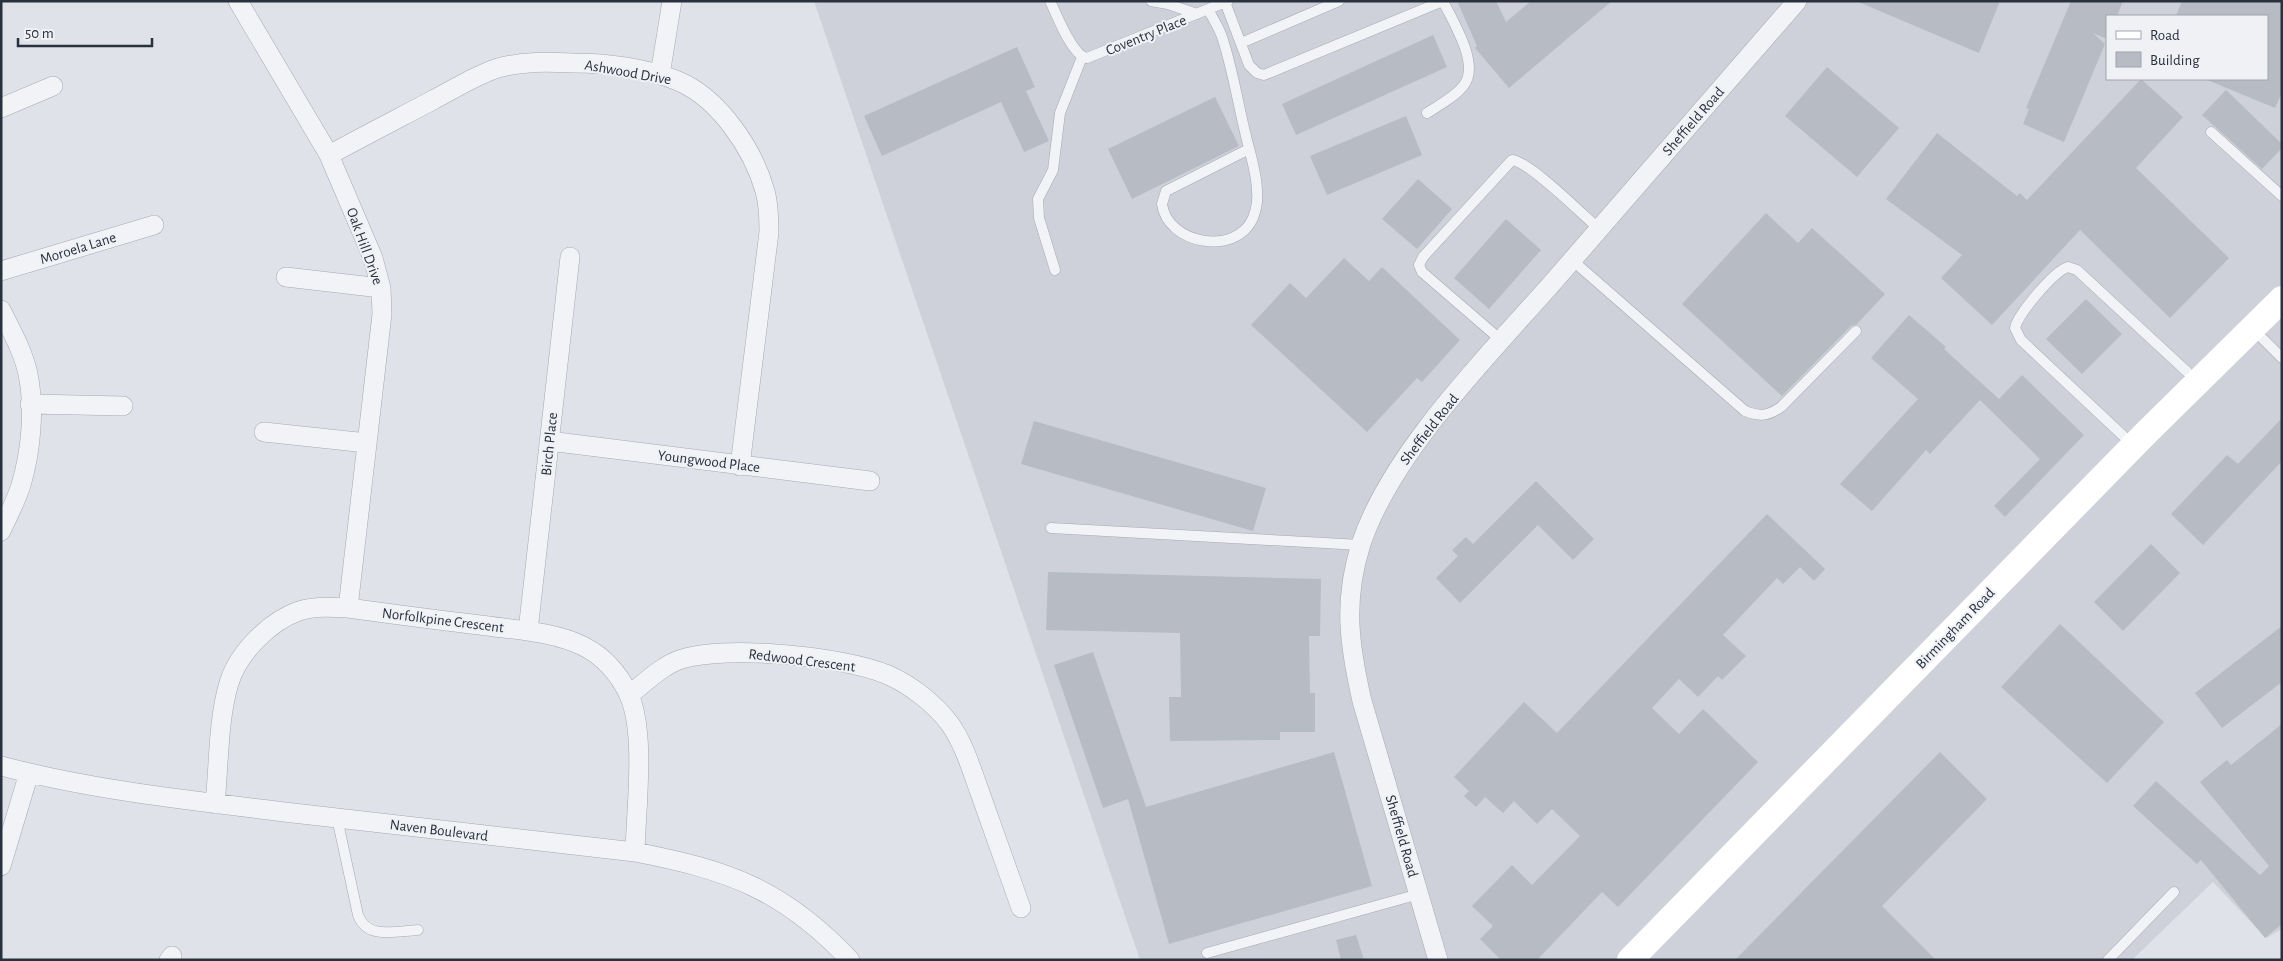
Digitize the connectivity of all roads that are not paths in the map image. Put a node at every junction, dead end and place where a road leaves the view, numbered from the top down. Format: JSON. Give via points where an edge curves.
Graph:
{"nodes":[{"id":1,"x":238,"y":1,"type":"edge"},
{"id":2,"x":672,"y":1,"type":"edge"},
{"id":3,"x":1050,"y":1,"type":"edge"},
{"id":4,"x":1151,"y":1,"type":"edge"},
{"id":5,"x":1339,"y":1,"type":"edge"},
{"id":6,"x":1443,"y":1,"type":"edge"},
{"id":7,"x":1797,"y":1,"type":"edge"},
{"id":8,"x":1227,"y":2,"type":"edge"},
{"id":9,"x":1208,"y":9,"type":"junction"},
{"id":10,"x":1197,"y":14,"type":"junction"},
{"id":11,"x":1241,"y":43,"type":"junction"},
{"id":12,"x":1087,"y":58,"type":"junction"},
{"id":13,"x":660,"y":75,"type":"junction"},
{"id":14,"x":53,"y":86,"type":"dead end"},
{"id":15,"x":1,"y":108,"type":"edge"},
{"id":16,"x":1427,"y":113,"type":"dead end"},
{"id":17,"x":2211,"y":132,"type":"dead end"},
{"id":18,"x":1249,"y":149,"type":"junction"},
{"id":19,"x":329,"y":155,"type":"junction"},
{"id":20,"x":2282,"y":196,"type":"edge"},
{"id":21,"x":154,"y":225,"type":"dead end"},
{"id":22,"x":1599,"y":229,"type":"junction"},
{"id":23,"x":570,"y":257,"type":"dead end"},
{"id":24,"x":1572,"y":260,"type":"junction"},
{"id":25,"x":1055,"y":270,"type":"dead end"},
{"id":26,"x":1,"y":271,"type":"edge"},
{"id":27,"x":286,"y":277,"type":"dead end"},
{"id":28,"x":381,"y":288,"type":"junction"},
{"id":29,"x":2282,"y":299,"type":"edge"},
{"id":30,"x":1,"y":310,"type":"edge"},
{"id":31,"x":2252,"y":328,"type":"junction"},
{"id":32,"x":1856,"y":331,"type":"dead end"},
{"id":33,"x":1502,"y":341,"type":"junction"},
{"id":34,"x":2282,"y":358,"type":"edge"},
{"id":35,"x":2198,"y":382,"type":"junction"},
{"id":36,"x":30,"y":404,"type":"junction"},
{"id":37,"x":123,"y":406,"type":"dead end"},
{"id":38,"x":264,"y":432,"type":"dead end"},
{"id":39,"x":549,"y":441,"type":"junction"},
{"id":40,"x":366,"y":443,"type":"junction"},
{"id":41,"x":2134,"y":446,"type":"junction"},
{"id":42,"x":740,"y":466,"type":"junction"},
{"id":43,"x":870,"y":481,"type":"dead end"},
{"id":44,"x":1051,"y":528,"type":"dead end"},
{"id":45,"x":1,"y":531,"type":"edge"},
{"id":46,"x":1361,"y":545,"type":"junction"},
{"id":47,"x":348,"y":608,"type":"junction"},
{"id":48,"x":528,"y":631,"type":"junction"},
{"id":49,"x":629,"y":695,"type":"junction"},
{"id":50,"x":1,"y":766,"type":"edge"},
{"id":51,"x":29,"y":774,"type":"junction"},
{"id":52,"x":215,"y":804,"type":"junction"},
{"id":53,"x":337,"y":818,"type":"junction"},
{"id":54,"x":635,"y":852,"type":"junction"},
{"id":55,"x":1,"y":866,"type":"edge"},
{"id":56,"x":2174,"y":892,"type":"dead end"},
{"id":57,"x":1419,"y":894,"type":"junction"},
{"id":58,"x":1021,"y":908,"type":"dead end"},
{"id":59,"x":418,"y":930,"type":"dead end"},
{"id":60,"x":1207,"y":953,"type":"dead end"},
{"id":61,"x":850,"y":960,"type":"edge"},
{"id":62,"x":1438,"y":960,"type":"edge"},
{"id":63,"x":1630,"y":960,"type":"edge"},
{"id":64,"x":2108,"y":960,"type":"edge"}],
"edges":[{"from":1,"to":19,"type":"street","name":"Oak Hill Drive"},
{"from":2,"to":13,"type":"street"},
{"from":3,"to":12,"type":"lane","via":[[1072,46]]},
{"from":4,"to":10,"type":"lane"},
{"from":5,"to":11,"type":"lane"},
{"from":6,"to":11,"type":"lane","via":[[1268,75],[1252,70]]},
{"from":6,"to":16,"type":"lane","via":[[1466,50],[1468,78],[1455,94]]},
{"from":7,"to":22,"type":"street","name":"Sheffield Road"},
{"from":8,"to":9,"type":"lane","name":"Coventry Place"},
{"from":8,"to":11,"type":"lane"},
{"from":9,"to":10,"type":"lane","name":"Coventry Place"},
{"from":9,"to":18,"type":"lane","via":[[1222,38]]},
{"from":10,"to":12,"type":"lane","name":"Coventry Place"},
{"from":12,"to":25,"type":"lane","via":[[1060,113],[1053,170],[1038,199],[1039,218]]},
{"from":13,"to":19,"type":"street","name":"Ashwood Drive","via":[[595,63],[532,62],[497,68]]},
{"from":13,"to":42,"type":"street","name":"Ashwood Drive","via":[[693,88],[720,113],[746,150],[766,192],[769,232]]},
{"from":14,"to":15,"type":"street"},
{"from":17,"to":20,"type":"lane"},
{"from":18,"to":18,"type":"lane","via":[[1166,192],[1162,204],[1170,222],[1193,238],[1206,241],[1227,241],[1247,228],[1255,213],[1258,193]]},
{"from":19,"to":28,"type":"street","name":"Oak Hill Drive","via":[[372,258]]},
{"from":21,"to":26,"type":"street","name":"Moroela Lane"},
{"from":22,"to":24,"type":"street","name":"Sheffield Road"},
{"from":22,"to":33,"type":"lane","via":[[1524,164],[1512,160],[1423,257],[1419,264],[1422,272]]},
{"from":23,"to":39,"type":"street","name":"Birch Place"},
{"from":24,"to":32,"type":"lane","via":[[1745,411],[1759,416],[1781,407]]},
{"from":24,"to":33,"type":"street","name":"Sheffield Road"},
{"from":27,"to":28,"type":"street"},
{"from":28,"to":40,"type":"street","name":"Oak Hill Drive","via":[[382,314]]},
{"from":29,"to":31,"type":"street","name":"Birmingham Road"},
{"from":30,"to":36,"type":"street","via":[[20,349],[27,372]]},
{"from":31,"to":34,"type":"lane"},
{"from":31,"to":35,"type":"street","name":"Birmingham Road"},
{"from":33,"to":46,"type":"street","name":"Sheffield Road","via":[[1441,411],[1405,459],[1385,490]]},
{"from":35,"to":41,"type":"street","name":"Birmingham Road"},
{"from":35,"to":41,"type":"lane","via":[[2077,270],[2068,267],[2058,272],[2020,316],[2015,328],[2017,333]]},
{"from":36,"to":37,"type":"street"},
{"from":36,"to":45,"type":"street","via":[[30,435],[21,485]]},
{"from":38,"to":40,"type":"street"},
{"from":39,"to":42,"type":"street","name":"Youngwood Place"},
{"from":39,"to":48,"type":"street","name":"Birch Place"},
{"from":40,"to":47,"type":"street","name":"Oak Hill Drive"},
{"from":41,"to":63,"type":"street","name":"Birmingham Road"},
{"from":42,"to":43,"type":"street","name":"Youngwood Place"},
{"from":44,"to":46,"type":"lane"},
{"from":46,"to":57,"type":"street","name":"Sheffield Road","via":[[1351,588],[1351,647],[1362,701]]},
{"from":47,"to":48,"type":"street","name":"Norfolkpine Crescent"},
{"from":47,"to":52,"type":"street","name":"Norfolkpine Crescent","via":[[324,607],[284,617],[252,646],[239,664],[229,682],[224,708]]},
{"from":48,"to":49,"type":"street","name":"Norfolkpine Crescent","via":[[566,639],[584,647],[613,669]]},
{"from":49,"to":54,"type":"street","name":"Norfolkpine Crescent","via":[[638,745]]},
{"from":49,"to":58,"type":"street","name":"Redwood Crescent","via":[[681,659],[716,653],[758,652],[840,662],[896,679],[935,708],[959,738]]},
{"from":50,"to":51,"type":"street","name":"Naven Boulevard"},
{"from":51,"to":52,"type":"street","name":"Naven Boulevard"},
{"from":51,"to":55,"type":"street"},
{"from":52,"to":53,"type":"street","name":"Naven Boulevard"},
{"from":53,"to":54,"type":"street","name":"Naven Boulevard"},
{"from":53,"to":59,"type":"lane","via":[[363,925],[375,932]]},
{"from":54,"to":61,"type":"street","name":"Naven Boulevard","via":[[681,861],[752,885],[778,898]]},
{"from":56,"to":64,"type":"lane"},
{"from":57,"to":60,"type":"lane"},
{"from":57,"to":62,"type":"street","name":"Sheffield Road"}]}
